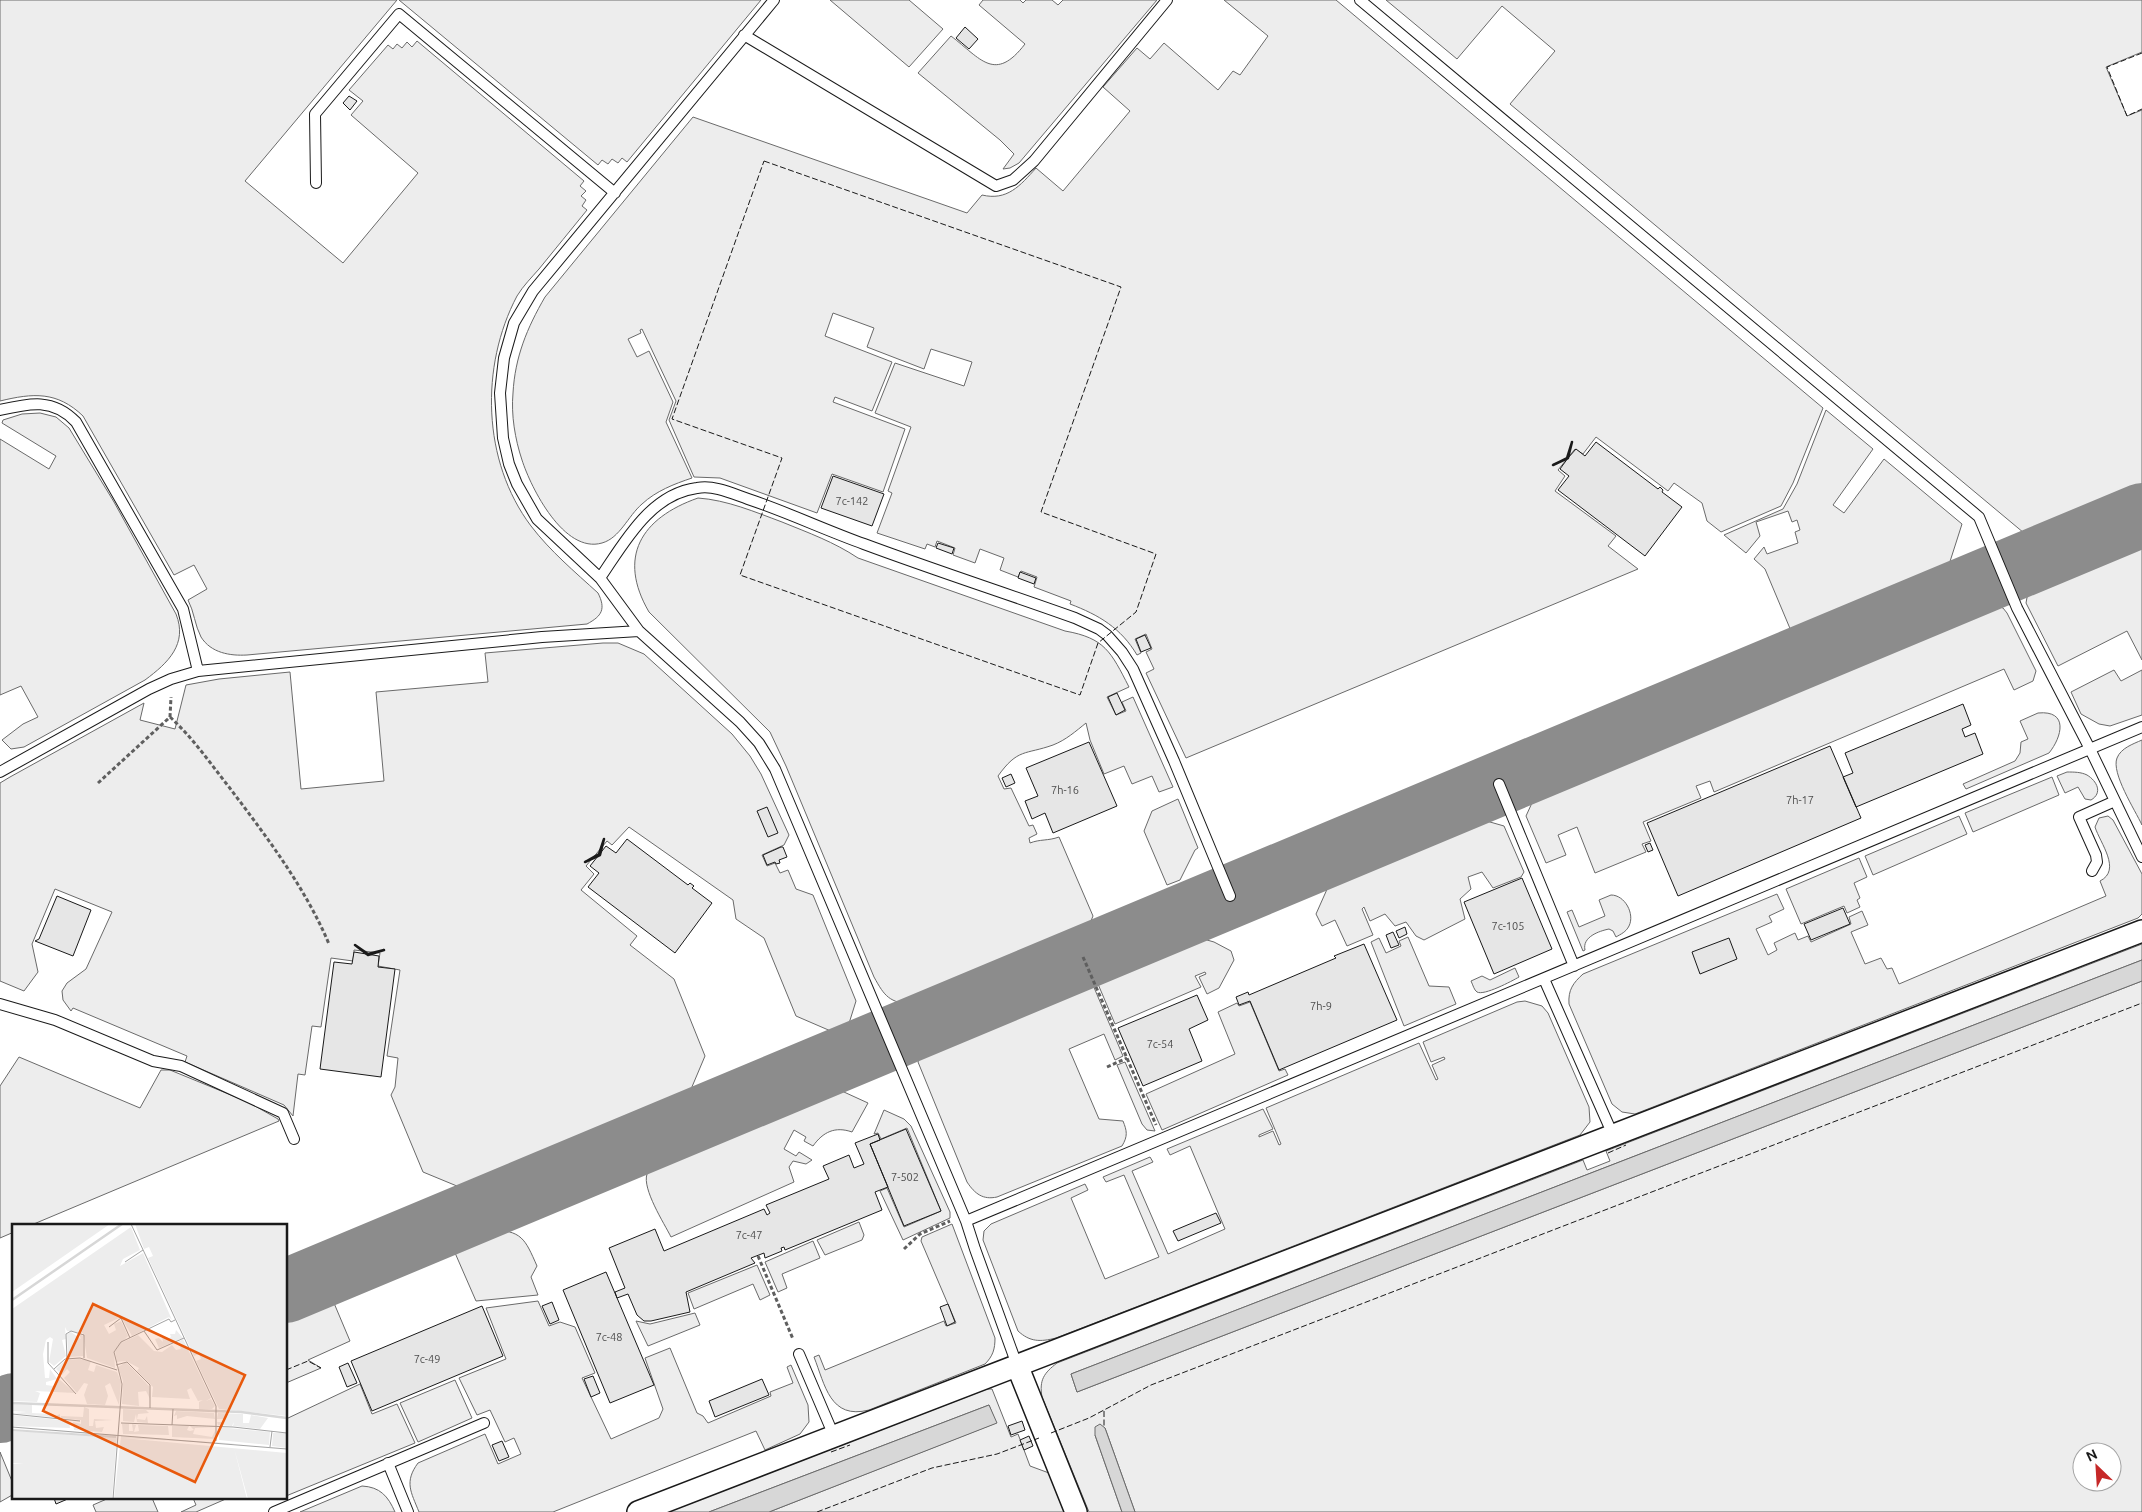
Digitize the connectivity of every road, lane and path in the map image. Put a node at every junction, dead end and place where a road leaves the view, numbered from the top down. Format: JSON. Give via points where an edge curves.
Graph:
{"nodes":[{"id":1,"x":774,"y":0,"type":"edge"},
{"id":2,"x":1167,"y":0,"type":"edge"},
{"id":3,"x":1360,"y":0,"type":"edge"},
{"id":4,"x":744,"y":35,"type":"junction"},
{"id":5,"x":316,"y":183,"type":"dead end"},
{"id":6,"x":614,"y":193,"type":"junction"},
{"id":7,"x":0,"y":410,"type":"edge"},
{"id":8,"x":600,"y":578,"type":"junction"},
{"id":9,"x":639,"y":630,"type":"junction"},
{"id":10,"x":198,"y":671,"type":"junction"},
{"id":11,"x":171,"y":679,"type":"junction"},
{"id":12,"x":170,"y":717,"type":"junction"},
{"id":13,"x":2142,"y":727,"type":"edge"},
{"id":14,"x":2090,"y":749,"type":"junction"},
{"id":15,"x":1,"y":768,"type":"edge"},
{"id":16,"x":98,"y":783,"type":"dead end"},
{"id":17,"x":1499,"y":784,"type":"dead end"},
{"id":18,"x":2115,"y":801,"type":"junction"},
{"id":19,"x":2142,"y":857,"type":"edge"},
{"id":20,"x":2092,"y":871,"type":"dead end"},
{"id":21,"x":1230,"y":896,"type":"dead end"},
{"id":22,"x":2142,"y":931,"type":"edge"},
{"id":23,"x":329,"y":944,"type":"dead end"},
{"id":24,"x":1084,"y":957,"type":"dead end"},
{"id":25,"x":1574,"y":966,"type":"junction"},
{"id":26,"x":1544,"y":979,"type":"junction"},
{"id":27,"x":0,"y":1004,"type":"edge"},
{"id":28,"x":1127,"y":1058,"type":"junction"},
{"id":29,"x":1107,"y":1066,"type":"dead end"},
{"id":30,"x":1613,"y":1135,"type":"junction"},
{"id":31,"x":294,"y":1139,"type":"dead end"},
{"id":32,"x":1163,"y":1139,"type":"junction"},
{"id":33,"x":966,"y":1221,"type":"junction"},
{"id":34,"x":904,"y":1250,"type":"dead end"},
{"id":35,"x":758,"y":1256,"type":"dead end"},
{"id":36,"x":799,"y":1354,"type":"joint"},
{"id":37,"x":1017,"y":1365,"type":"junction"},
{"id":38,"x":484,"y":1423,"type":"dead end"},
{"id":39,"x":834,"y":1436,"type":"junction"},
{"id":40,"x":388,"y":1463,"type":"junction"},
{"id":41,"x":274,"y":1512,"type":"edge"},
{"id":42,"x":408,"y":1512,"type":"edge"},
{"id":43,"x":638,"y":1512,"type":"edge"},
{"id":44,"x":1076,"y":1512,"type":"edge"}],
"edges":[{"from":1,"to":4,"type":"lane"},
{"from":2,"to":4,"type":"lane","via":[[1034,161],[1013,180],[996,186]]},
{"from":3,"to":14,"type":"lane","via":[[1979,517],[2017,608]]},
{"from":4,"to":6,"type":"lane"},
{"from":5,"to":6,"type":"lane","via":[[315,114],[399,14]]},
{"from":6,"to":8,"type":"lane","via":[[533,291],[514,323],[504,358],[500,393],[503,438],[509,464],[526,502],[537,519]]},
{"from":7,"to":10,"type":"lane","via":[[41,404],[60,410],[76,422],[183,609]]},
{"from":8,"to":9,"type":"lane"},
{"from":8,"to":21,"type":"lane","via":[[649,512],[680,493],[696,488],[718,488],[863,544],[1099,628],[1133,669]]},
{"from":9,"to":10,"type":"lane"},
{"from":9,"to":33,"type":"lane","via":[[740,722],[759,743],[775,769]]},
{"from":10,"to":11,"type":"lane"},
{"from":11,"to":12,"type":"path"},
{"from":11,"to":15,"type":"lane"},
{"from":12,"to":16,"type":"path"},
{"from":12,"to":23,"type":"path","via":[[186,731],[292,876],[319,920]]},
{"from":13,"to":14,"type":"lane"},
{"from":14,"to":18,"type":"lane"},
{"from":14,"to":25,"type":"lane"},
{"from":17,"to":25,"type":"lane"},
{"from":18,"to":19,"type":"lane"},
{"from":18,"to":20,"type":"lane","via":[[2079,817],[2096,855],[2097,862]]},
{"from":22,"to":30,"type":"street"},
{"from":24,"to":28,"type":"path"},
{"from":25,"to":26,"type":"lane"},
{"from":26,"to":30,"type":"lane"},
{"from":26,"to":32,"type":"lane"},
{"from":27,"to":31,"type":"lane","via":[[55,1020],[153,1061],[181,1066],[256,1100],[283,1113]]},
{"from":28,"to":29,"type":"path"},
{"from":28,"to":32,"type":"path"},
{"from":30,"to":37,"type":"street"},
{"from":32,"to":33,"type":"lane"},
{"from":33,"to":34,"type":"path","via":[[950,1221],[920,1234]]},
{"from":33,"to":37,"type":"lane"},
{"from":35,"to":36,"type":"path"},
{"from":36,"to":39,"type":"lane"},
{"from":37,"to":39,"type":"street"},
{"from":37,"to":44,"type":"street"},
{"from":38,"to":40,"type":"lane"},
{"from":39,"to":43,"type":"street"},
{"from":40,"to":41,"type":"lane"},
{"from":40,"to":42,"type":"lane"}]}
